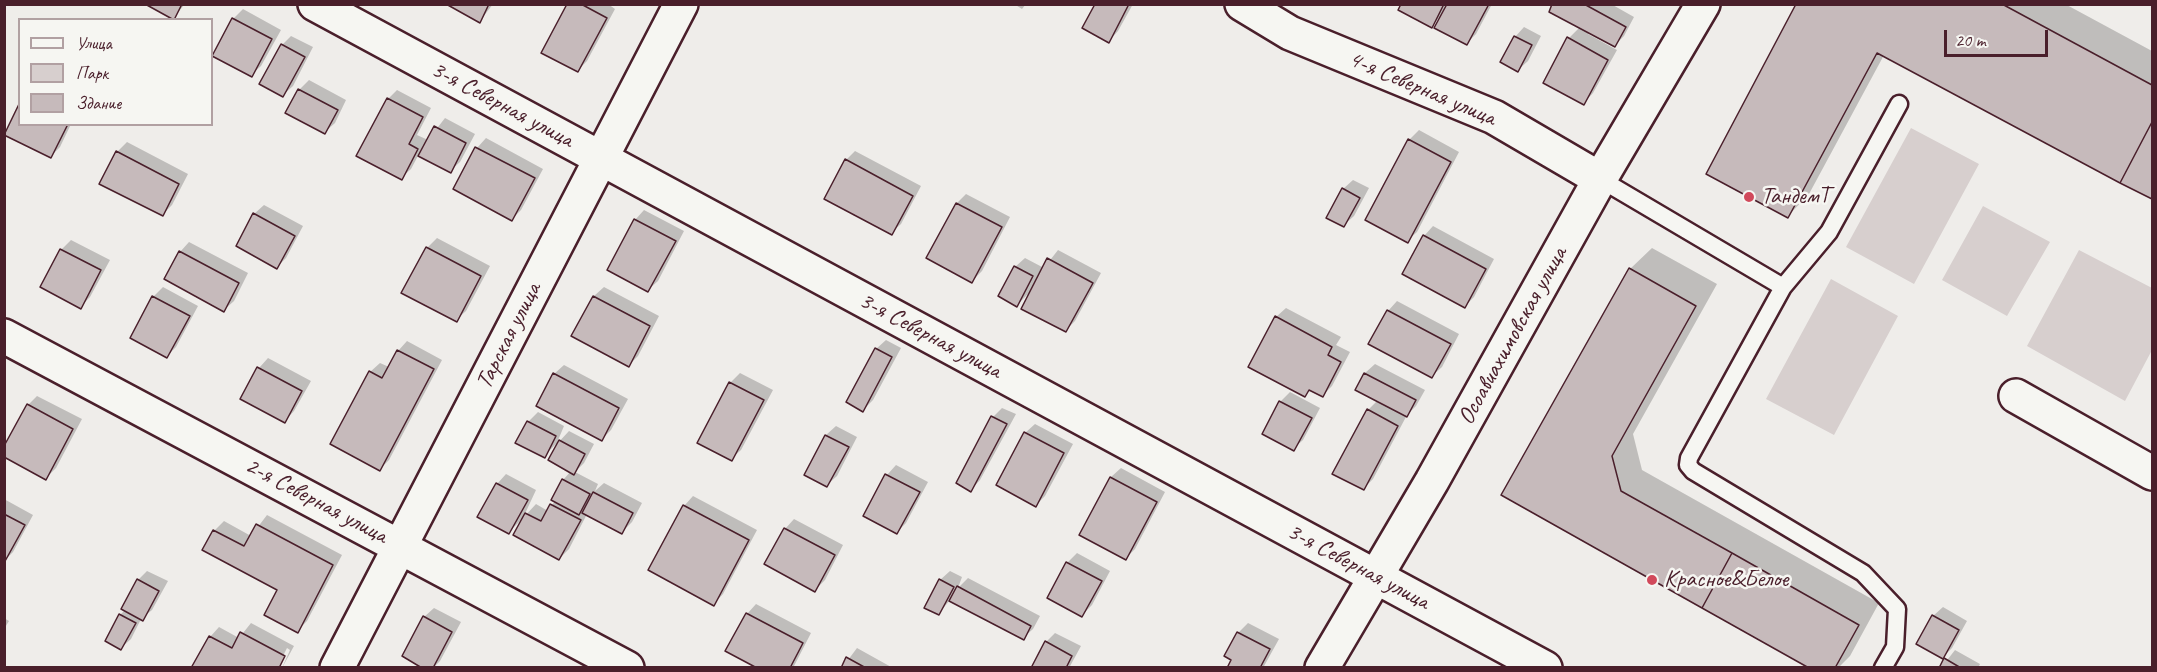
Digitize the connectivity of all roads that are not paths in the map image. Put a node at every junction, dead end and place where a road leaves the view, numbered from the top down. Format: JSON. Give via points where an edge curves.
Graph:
{"nodes":[{"id":1,"x":315,"y":4,"type":"edge"},
{"id":2,"x":681,"y":4,"type":"edge"},
{"id":3,"x":1242,"y":4,"type":"edge"},
{"id":4,"x":1703,"y":4,"type":"edge"},
{"id":5,"x":1899,"y":104,"type":"dead end"},
{"id":6,"x":601,"y":159,"type":"junction"},
{"id":7,"x":1600,"y":179,"type":"junction"},
{"id":8,"x":1783,"y":286,"type":"junction"},
{"id":9,"x":4,"y":336,"type":"edge"},
{"id":10,"x":2016,"y":396,"type":"dead end"},
{"id":11,"x":2152,"y":473,"type":"edge"},
{"id":12,"x":400,"y":545,"type":"junction"},
{"id":13,"x":1376,"y":577,"type":"junction"},
{"id":14,"x":337,"y":668,"type":"edge"},
{"id":15,"x":627,"y":668,"type":"edge"},
{"id":16,"x":1322,"y":668,"type":"edge"},
{"id":17,"x":1545,"y":668,"type":"edge"},
{"id":18,"x":1883,"y":668,"type":"edge"}],
"edges":[{"from":1,"to":6,"type":"street","name":"3-я Северная улица"},
{"from":2,"to":6,"type":"street","name":"Тарская улица"},
{"from":3,"to":7,"type":"street","name":"4-я Северная улица","via":[[1290,33],[1494,117]]},
{"from":4,"to":7,"type":"street","name":"Осоавиахимовская улица"},
{"from":5,"to":8,"type":"lane","via":[[1829,232]]},
{"from":6,"to":12,"type":"street","name":"Тарская улица"},
{"from":6,"to":13,"type":"street","name":"3-я Северная улица"},
{"from":7,"to":8,"type":"lane"},
{"from":7,"to":13,"type":"street","name":"Осоавиахимовская улица"},
{"from":8,"to":18,"type":"lane","via":[[1688,465],[1863,573],[1897,609],[1895,647]]},
{"from":9,"to":12,"type":"street","name":"2-я Северная улица"},
{"from":10,"to":11,"type":"street"},
{"from":12,"to":14,"type":"street","name":"Тарская улица"},
{"from":12,"to":15,"type":"street","name":"2-я Северная улица"},
{"from":13,"to":16,"type":"street","name":"Осоавиахимовская улица"},
{"from":13,"to":17,"type":"street","name":"3-я Северная улица"}]}
